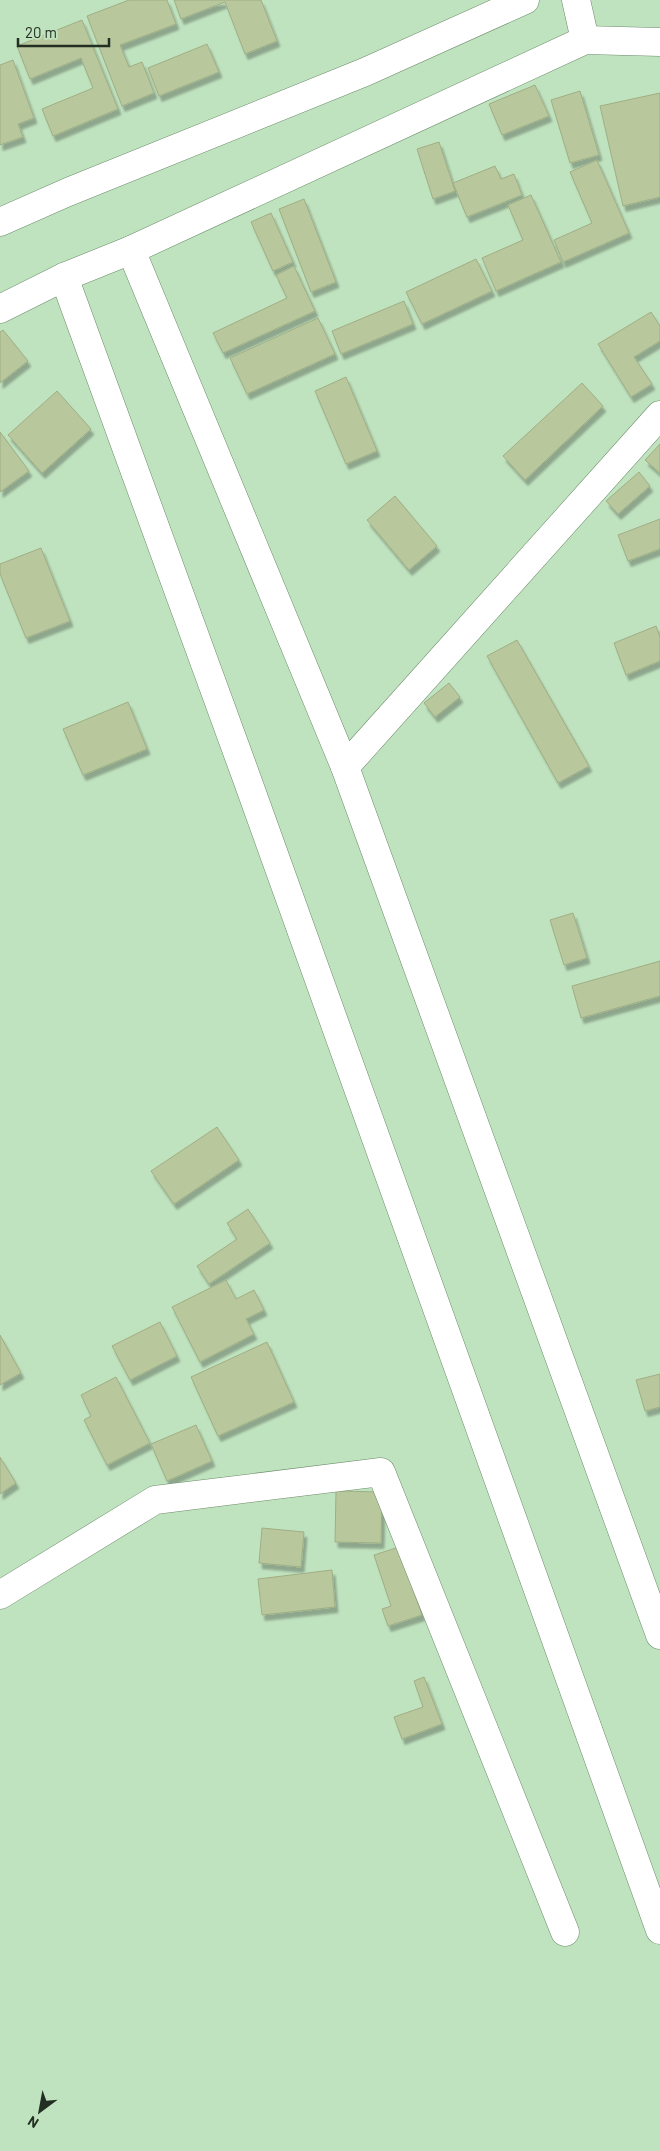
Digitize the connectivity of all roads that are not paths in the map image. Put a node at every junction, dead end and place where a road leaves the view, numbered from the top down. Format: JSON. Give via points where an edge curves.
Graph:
{"nodes":[{"id":1,"x":525,"y":0,"type":"edge"},
{"id":2,"x":576,"y":0,"type":"edge"},
{"id":3,"x":585,"y":40,"type":"junction"},
{"id":4,"x":660,"y":42,"type":"edge"},
{"id":5,"x":0,"y":222,"type":"edge"},
{"id":6,"x":131,"y":250,"type":"junction"},
{"id":7,"x":64,"y":277,"type":"junction"},
{"id":8,"x":0,"y":309,"type":"edge"},
{"id":9,"x":660,"y":415,"type":"edge"},
{"id":10,"x":345,"y":767,"type":"junction"},
{"id":11,"x":0,"y":1595,"type":"edge"},
{"id":12,"x":660,"y":1635,"type":"edge"},
{"id":13,"x":660,"y":1930,"type":"edge"},
{"id":14,"x":565,"y":1932,"type":"dead end"}],
"edges":[{"from":1,"to":5,"type":"street","via":[[365,72],[76,188]]},
{"from":2,"to":3,"type":"street"},
{"from":3,"to":4,"type":"street"},
{"from":3,"to":6,"type":"street"},
{"from":6,"to":7,"type":"street"},
{"from":6,"to":10,"type":"street"},
{"from":7,"to":8,"type":"street"},
{"from":7,"to":13,"type":"street"},
{"from":9,"to":10,"type":"street"},
{"from":10,"to":12,"type":"street"},
{"from":11,"to":14,"type":"street","via":[[154,1500],[381,1472]]}]}
